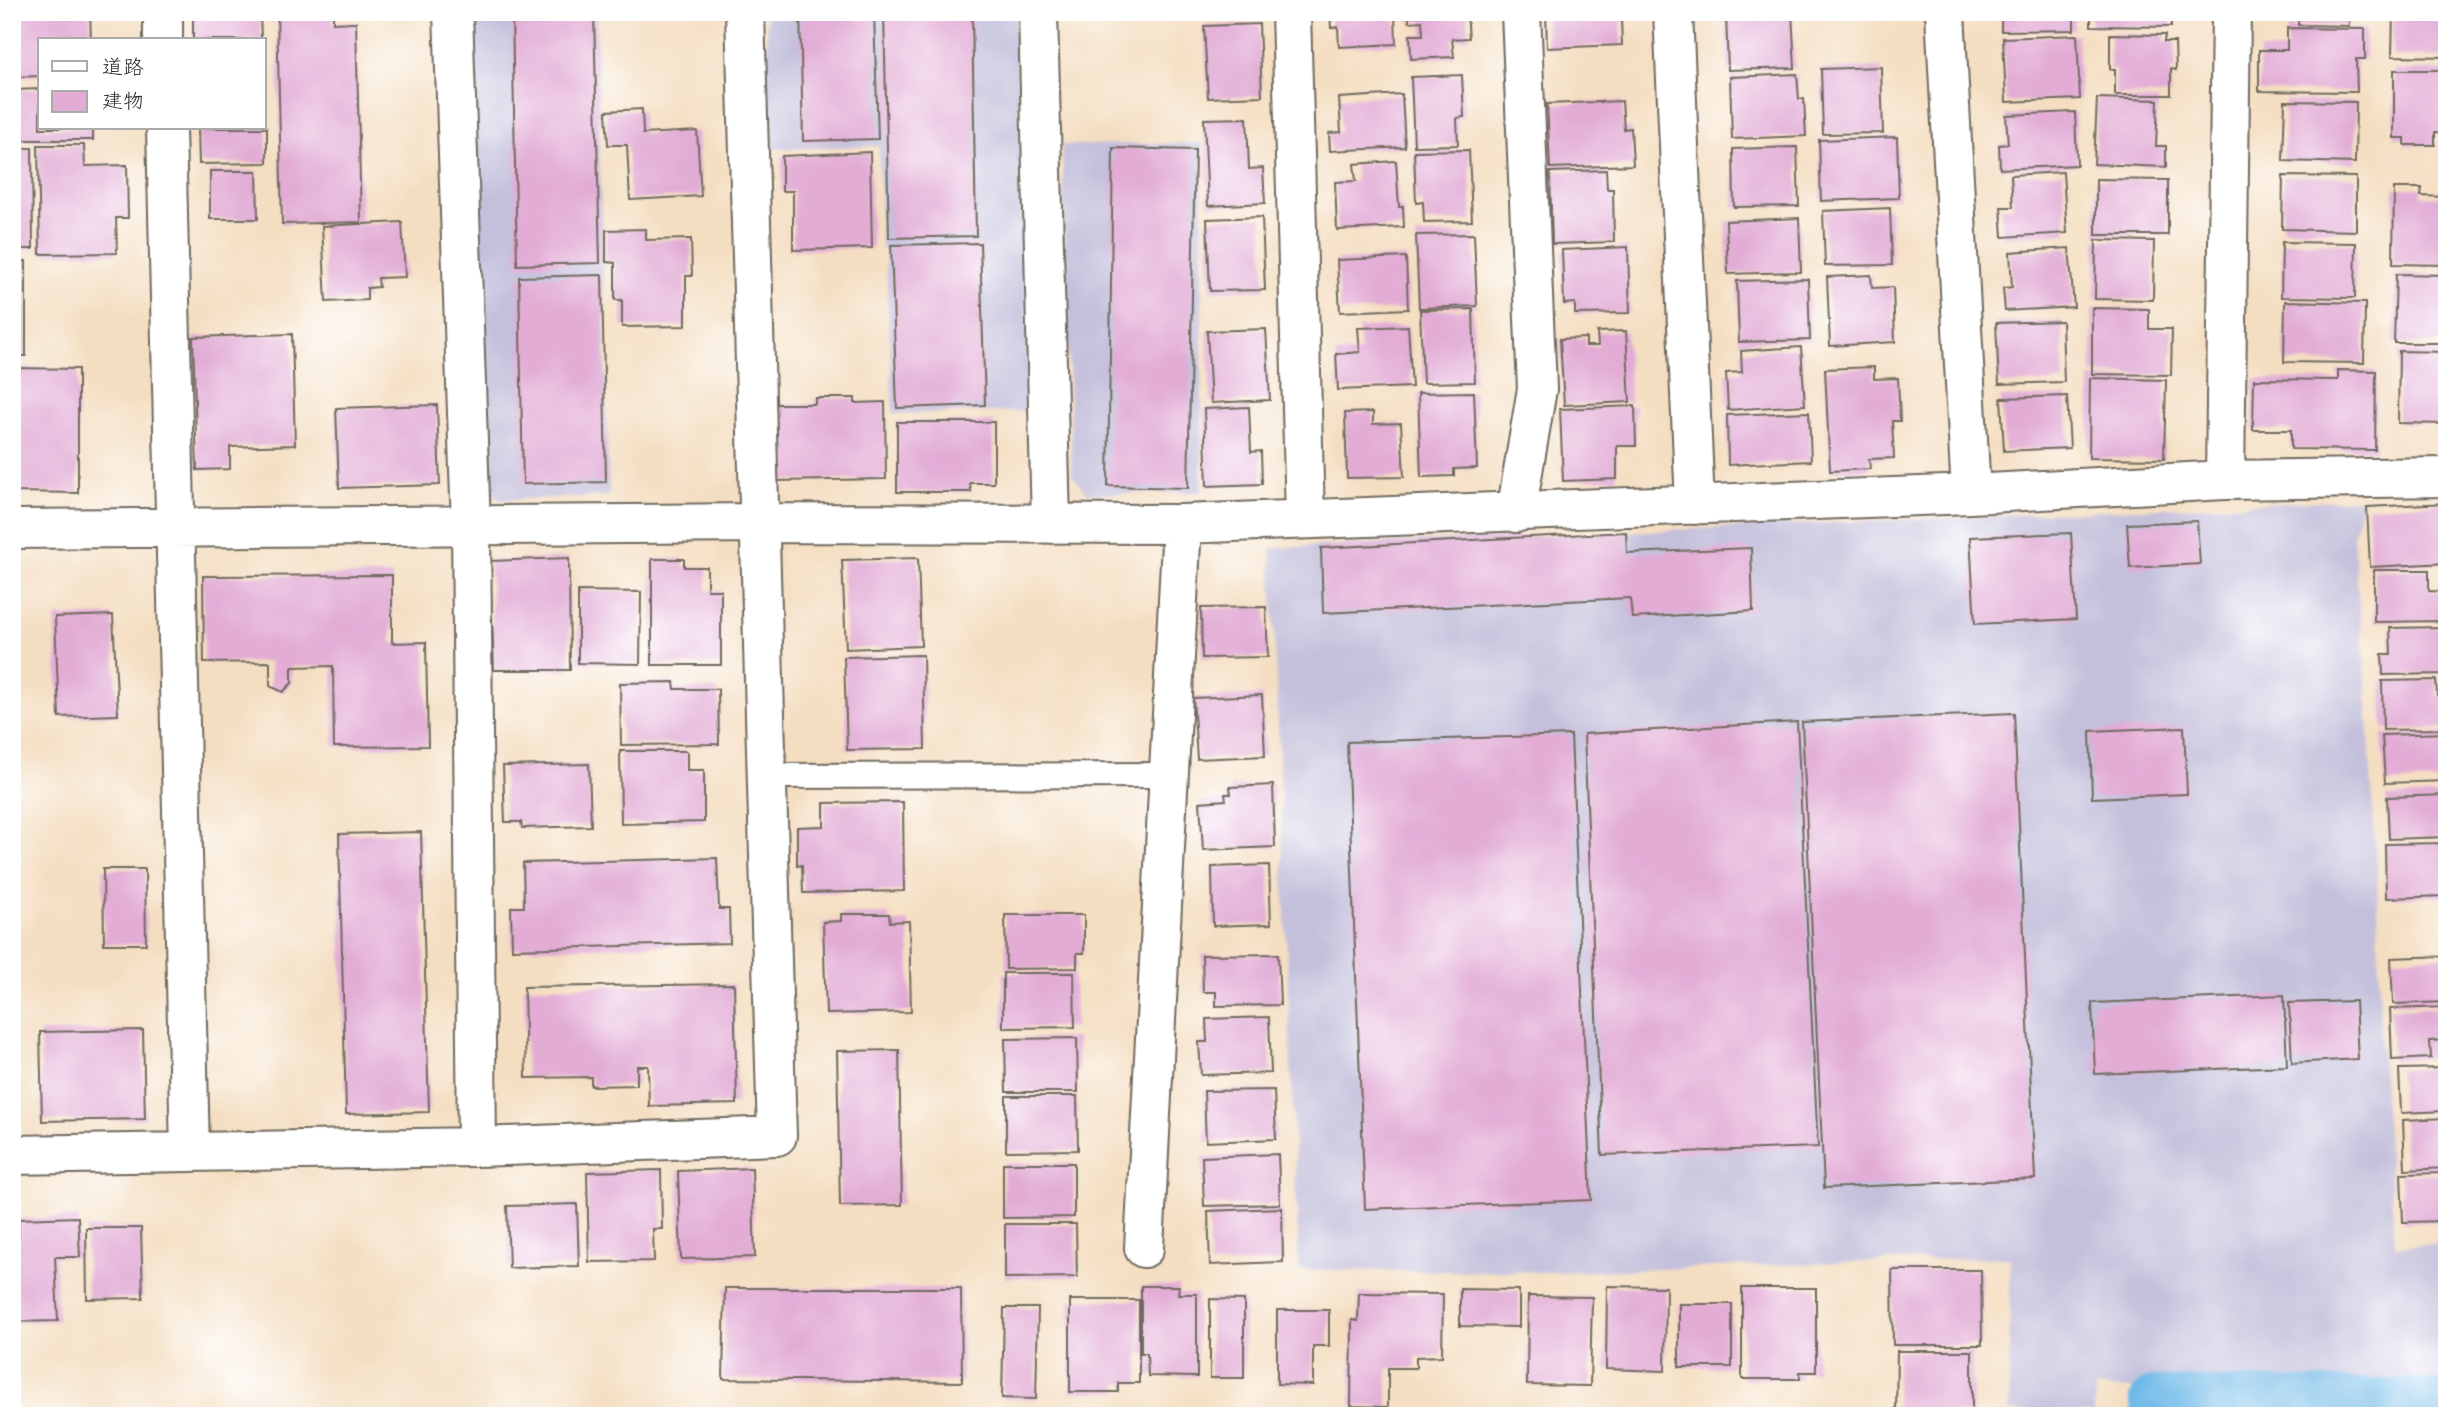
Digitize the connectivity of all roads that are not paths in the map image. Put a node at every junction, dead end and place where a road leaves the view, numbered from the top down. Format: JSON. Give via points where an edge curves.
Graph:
{"nodes":[{"id":1,"x":163,"y":12,"type":"edge"},
{"id":2,"x":453,"y":12,"type":"edge"},
{"id":3,"x":745,"y":12,"type":"edge"},
{"id":4,"x":1038,"y":12,"type":"edge"},
{"id":5,"x":1291,"y":12,"type":"edge"},
{"id":6,"x":1521,"y":12,"type":"edge"},
{"id":7,"x":1673,"y":12,"type":"edge"},
{"id":8,"x":1945,"y":12,"type":"edge"},
{"id":9,"x":2231,"y":12,"type":"edge"},
{"id":10,"x":163,"y":38,"type":"edge"},
{"id":11,"x":166,"y":130,"type":"edge"},
{"id":12,"x":2447,"y":477,"type":"edge"},
{"id":13,"x":2225,"y":480,"type":"junction"},
{"id":14,"x":1971,"y":494,"type":"junction"},
{"id":15,"x":1695,"y":505,"type":"junction"},
{"id":16,"x":1516,"y":513,"type":"junction"},
{"id":17,"x":1305,"y":517,"type":"junction"},
{"id":18,"x":759,"y":523,"type":"junction"},
{"id":19,"x":1051,"y":524,"type":"junction"},
{"id":20,"x":1182,"y":524,"type":"junction"},
{"id":21,"x":178,"y":526,"type":"junction"},
{"id":22,"x":471,"y":526,"type":"junction"},
{"id":23,"x":12,"y":529,"type":"edge"},
{"id":24,"x":1167,"y":775,"type":"junction"},
{"id":25,"x":764,"y":776,"type":"junction"},
{"id":26,"x":477,"y":1147,"type":"junction"},
{"id":27,"x":191,"y":1152,"type":"junction"},
{"id":28,"x":12,"y":1155,"type":"edge"},
{"id":29,"x":1144,"y":1248,"type":"dead end"}],
"edges":[{"from":1,"to":10,"type":"street"},
{"from":2,"to":22,"type":"street"},
{"from":3,"to":18,"type":"street"},
{"from":4,"to":19,"type":"street"},
{"from":5,"to":17,"type":"street"},
{"from":6,"to":16,"type":"street","via":[[1537,389]]},
{"from":7,"to":15,"type":"street"},
{"from":8,"to":14,"type":"street"},
{"from":9,"to":13,"type":"street"},
{"from":11,"to":21,"type":"street"},
{"from":12,"to":13,"type":"street"},
{"from":13,"to":14,"type":"street"},
{"from":14,"to":15,"type":"street"},
{"from":15,"to":16,"type":"street"},
{"from":16,"to":17,"type":"street"},
{"from":17,"to":20,"type":"street"},
{"from":18,"to":19,"type":"street"},
{"from":18,"to":22,"type":"street"},
{"from":18,"to":25,"type":"street"},
{"from":19,"to":20,"type":"street"},
{"from":20,"to":24,"type":"street"},
{"from":21,"to":22,"type":"street"},
{"from":21,"to":23,"type":"street"},
{"from":21,"to":27,"type":"street"},
{"from":22,"to":26,"type":"street"},
{"from":24,"to":25,"type":"lane"},
{"from":24,"to":29,"type":"street"},
{"from":25,"to":26,"type":"street","via":[[777,1136]]},
{"from":26,"to":27,"type":"street"},
{"from":27,"to":28,"type":"street"}]}
